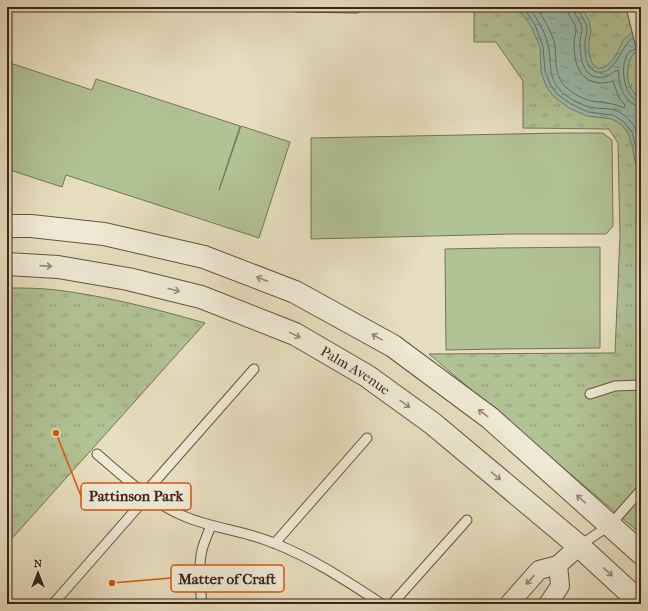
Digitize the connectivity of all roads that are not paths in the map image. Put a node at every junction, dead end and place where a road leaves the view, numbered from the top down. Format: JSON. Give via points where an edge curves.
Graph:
{"nodes":[{"id":1,"x":296,"y":7,"type":"edge"},
{"id":2,"x":356,"y":7,"type":"edge"},
{"id":3,"x":631,"y":7,"type":"edge"},
{"id":4,"x":641,"y":47,"type":"edge"},
{"id":5,"x":7,"y":226,"type":"edge"},
{"id":6,"x":7,"y":264,"type":"edge"},
{"id":7,"x":254,"y":369,"type":"dead end"},
{"id":8,"x":641,"y":385,"type":"edge"},
{"id":9,"x":590,"y":394,"type":"dead end"},
{"id":10,"x":367,"y":438,"type":"dead end"},
{"id":11,"x":96,"y":454,"type":"dead end"},
{"id":12,"x":641,"y":490,"type":"edge"},
{"id":13,"x":144,"y":494,"type":"junction"},
{"id":14,"x":467,"y":520,"type":"dead end"},
{"id":15,"x":610,"y":525,"type":"junction"},
{"id":16,"x":211,"y":526,"type":"junction"},
{"id":17,"x":275,"y":543,"type":"junction"},
{"id":18,"x":579,"y":546,"type":"junction"},
{"id":19,"x":641,"y":553,"type":"edge"},
{"id":20,"x":558,"y":565,"type":"junction"},
{"id":21,"x":641,"y":603,"type":"edge"},
{"id":22,"x":53,"y":604,"type":"edge"},
{"id":23,"x":202,"y":604,"type":"edge"},
{"id":24,"x":382,"y":604,"type":"edge"},
{"id":25,"x":392,"y":604,"type":"edge"},
{"id":26,"x":509,"y":604,"type":"edge"},
{"id":27,"x":548,"y":604,"type":"edge"}],
"edges":[{"from":1,"to":2,"type":"lane"},
{"from":3,"to":4,"type":"lane"},
{"from":15,"to":5,"type":"street","one_way":true,"via":[[490,418],[393,346],[295,292],[204,257],[104,234]]},
{"from":6,"to":18,"type":"street","name":"Palm Avenue","one_way":true,"via":[[58,267],[128,278],[202,297],[295,334],[367,376],[432,423]]},
{"from":7,"to":13,"type":"lane"},
{"from":8,"to":9,"type":"lane","via":[[616,386]]},
{"from":10,"to":17,"type":"lane"},
{"from":11,"to":13,"type":"lane"},
{"from":12,"to":15,"type":"lane"},
{"from":13,"to":16,"type":"lane","via":[[185,517]]},
{"from":13,"to":22,"type":"lane","via":[[138,507]]},
{"from":14,"to":25,"type":"lane"},
{"from":15,"to":18,"type":"lane"},
{"from":15,"to":19,"type":"street"},
{"from":16,"to":17,"type":"lane"},
{"from":16,"to":23,"type":"lane","via":[[202,549]]},
{"from":17,"to":24,"type":"lane","via":[[309,559]]},
{"from":18,"to":20,"type":"street"},
{"from":18,"to":21,"type":"street","name":"Palm Avenue","one_way":true},
{"from":20,"to":26,"type":"street","one_way":true,"via":[[539,570]]},
{"from":20,"to":27,"type":"street","via":[[560,586]]}]}
